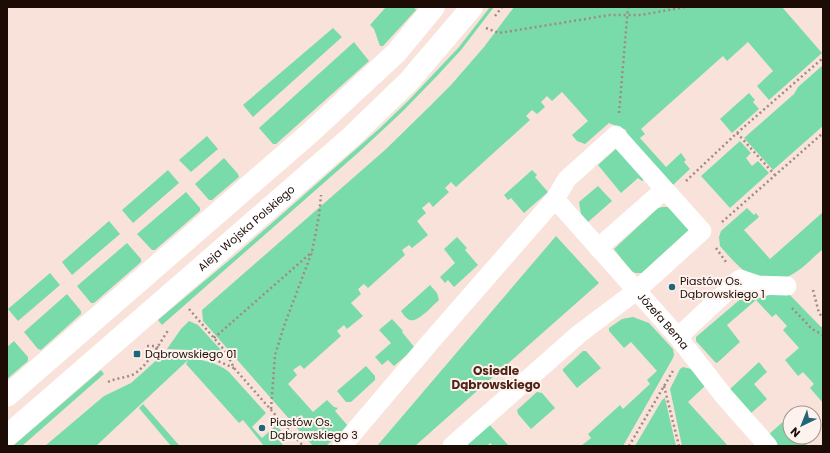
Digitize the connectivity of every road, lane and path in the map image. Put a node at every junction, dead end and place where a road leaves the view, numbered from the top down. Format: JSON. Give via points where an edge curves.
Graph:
{"nodes":[{"id":1,"x":434,"y":7,"type":"edge"},
{"id":2,"x":472,"y":7,"type":"edge"},
{"id":3,"x":628,"y":7,"type":"edge"},
{"id":4,"x":685,"y":7,"type":"edge"},
{"id":5,"x":628,"y":15,"type":"junction"},
{"id":6,"x":486,"y":28,"type":"dead end"},
{"id":7,"x":823,"y":58,"type":"edge"},
{"id":8,"x":737,"y":133,"type":"junction"},
{"id":9,"x":823,"y":133,"type":"edge"},
{"id":10,"x":616,"y":135,"type":"junction"},
{"id":11,"x":775,"y":176,"type":"junction"},
{"id":12,"x":667,"y":193,"type":"junction"},
{"id":13,"x":320,"y":194,"type":"dead end"},
{"id":14,"x":555,"y":199,"type":"junction"},
{"id":15,"x":702,"y":231,"type":"junction"},
{"id":16,"x":598,"y":248,"type":"junction"},
{"id":17,"x":312,"y":252,"type":"junction"},
{"id":18,"x":740,"y":279,"type":"junction"},
{"id":19,"x":779,"y":286,"type":"joint"},
{"id":20,"x":814,"y":290,"type":"dead end"},
{"id":21,"x":636,"y":291,"type":"junction"},
{"id":22,"x":189,"y":309,"type":"dead end"},
{"id":23,"x":823,"y":318,"type":"edge"},
{"id":24,"x":823,"y":335,"type":"edge"},
{"id":25,"x":214,"y":338,"type":"junction"},
{"id":26,"x":683,"y":344,"type":"junction"},
{"id":27,"x":234,"y":368,"type":"junction"},
{"id":28,"x":116,"y":378,"type":"dead end"},
{"id":29,"x":664,"y":386,"type":"junction"},
{"id":30,"x":7,"y":396,"type":"edge"},
{"id":31,"x":271,"y":410,"type":"junction"},
{"id":32,"x":7,"y":436,"type":"edge"},
{"id":33,"x":303,"y":446,"type":"edge"},
{"id":34,"x":342,"y":446,"type":"edge"},
{"id":35,"x":452,"y":446,"type":"edge"},
{"id":36,"x":629,"y":446,"type":"edge"},
{"id":37,"x":679,"y":446,"type":"edge"},
{"id":38,"x":768,"y":446,"type":"edge"}],
"edges":[{"from":1,"to":30,"type":"street","via":[[396,53],[311,132]]},
{"from":2,"to":32,"type":"street","name":"Aleja Wojska Polskiego","via":[[409,81],[351,137]]},
{"from":3,"to":5,"type":"path"},
{"from":4,"to":5,"type":"path"},
{"from":5,"to":6,"type":"path","via":[[610,15],[499,33]]},
{"from":5,"to":10,"type":"path"},
{"from":7,"to":8,"type":"path"},
{"from":8,"to":11,"type":"path"},
{"from":8,"to":12,"type":"path"},
{"from":9,"to":11,"type":"path"},
{"from":10,"to":12,"type":"street"},
{"from":10,"to":14,"type":"street","via":[[567,178]]},
{"from":11,"to":15,"type":"path","via":[[717,226]]},
{"from":12,"to":15,"type":"street"},
{"from":12,"to":16,"type":"street"},
{"from":13,"to":17,"type":"path"},
{"from":14,"to":16,"type":"street","name":"Józefa Bema"},
{"from":14,"to":34,"type":"street"},
{"from":15,"to":18,"type":"path"},
{"from":15,"to":21,"type":"street"},
{"from":16,"to":21,"type":"street","name":"Józefa Bema"},
{"from":17,"to":25,"type":"path"},
{"from":17,"to":31,"type":"path","via":[[275,355]]},
{"from":18,"to":19,"type":"street"},
{"from":18,"to":26,"type":"street"},
{"from":19,"to":24,"type":"path","via":[[812,329]]},
{"from":20,"to":23,"type":"path","via":[[819,313]]},
{"from":21,"to":26,"type":"street","name":"Józefa Bema"},
{"from":21,"to":35,"type":"street","via":[[580,334]]},
{"from":22,"to":25,"type":"path"},
{"from":25,"to":27,"type":"path","via":[[226,352]]},
{"from":26,"to":29,"type":"path"},
{"from":26,"to":38,"type":"street","name":"Józefa Bema"},
{"from":27,"to":28,"type":"path","via":[[213,359],[165,352],[156,346],[149,360],[133,375]]},
{"from":27,"to":31,"type":"path"},
{"from":29,"to":36,"type":"path"},
{"from":29,"to":37,"type":"path"},
{"from":31,"to":33,"type":"path"}]}
